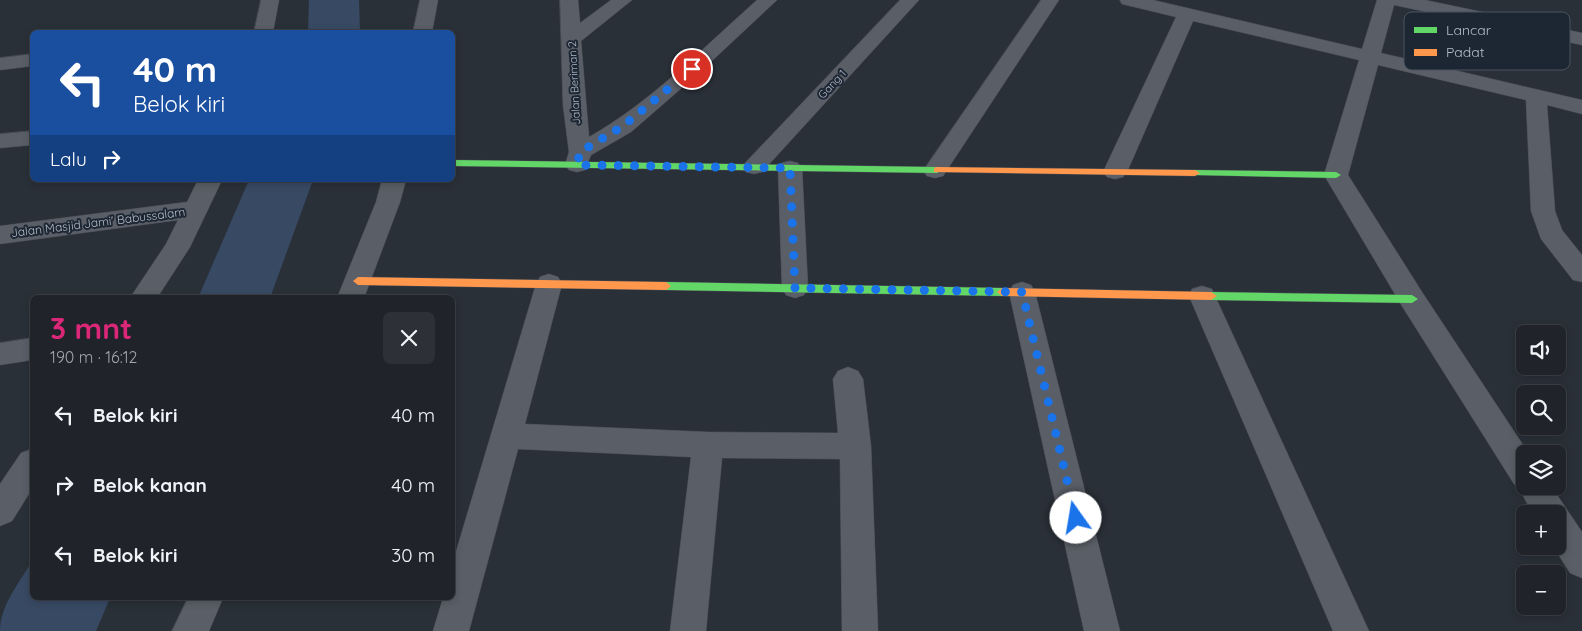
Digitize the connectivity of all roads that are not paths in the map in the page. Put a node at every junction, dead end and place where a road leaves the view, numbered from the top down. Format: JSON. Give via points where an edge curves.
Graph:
{"nodes":[{"id":1,"x":270,"y":0,"type":"edge"},
{"id":2,"x":429,"y":0,"type":"edge"},
{"id":3,"x":570,"y":0,"type":"edge"},
{"id":4,"x":623,"y":0,"type":"edge"},
{"id":5,"x":768,"y":0,"type":"edge"},
{"id":6,"x":910,"y":0,"type":"edge"},
{"id":7,"x":1050,"y":0,"type":"edge"},
{"id":8,"x":1129,"y":0,"type":"edge"},
{"id":9,"x":1386,"y":0,"type":"edge"},
{"id":10,"x":1398,"y":0,"type":"edge"},
{"id":11,"x":1455,"y":12,"type":"edge"},
{"id":12,"x":1187,"y":14,"type":"junction"},
{"id":13,"x":264,"y":30,"type":"edge"},
{"id":14,"x":423,"y":30,"type":"edge"},
{"id":15,"x":572,"y":38,"type":"junction"},
{"id":16,"x":1370,"y":56,"type":"junction"},
{"id":17,"x":30,"y":60,"type":"edge"},
{"id":18,"x":0,"y":64,"type":"edge"},
{"id":19,"x":1404,"y":64,"type":"edge"},
{"id":20,"x":1428,"y":70,"type":"edge"},
{"id":21,"x":1536,"y":96,"type":"junction"},
{"id":22,"x":1582,"y":107,"type":"edge"},
{"id":23,"x":30,"y":138,"type":"edge"},
{"id":24,"x":0,"y":142,"type":"edge"},
{"id":25,"x":579,"y":158,"type":"junction"},
{"id":26,"x":455,"y":163,"type":"edge"},
{"id":27,"x":754,"y":167,"type":"junction"},
{"id":28,"x":790,"y":168,"type":"junction"},
{"id":29,"x":935,"y":171,"type":"junction"},
{"id":30,"x":1114,"y":172,"type":"junction"},
{"id":31,"x":1336,"y":176,"type":"junction"},
{"id":32,"x":209,"y":182,"type":"edge"},
{"id":33,"x":393,"y":182,"type":"edge"},
{"id":34,"x":196,"y":210,"type":"junction"},
{"id":35,"x":0,"y":235,"type":"edge"},
{"id":36,"x":1582,"y":274,"type":"edge"},
{"id":37,"x":549,"y":284,"type":"junction"},
{"id":38,"x":795,"y":288,"type":"junction"},
{"id":39,"x":354,"y":289,"type":"edge"},
{"id":40,"x":1022,"y":292,"type":"junction"},
{"id":41,"x":145,"y":295,"type":"edge"},
{"id":42,"x":1202,"y":296,"type":"junction"},
{"id":43,"x":1412,"y":299,"type":"junction"},
{"id":44,"x":30,"y":350,"type":"edge"},
{"id":45,"x":0,"y":354,"type":"edge"},
{"id":46,"x":848,"y":379,"type":"dead end"},
{"id":47,"x":507,"y":436,"type":"junction"},
{"id":48,"x":708,"y":445,"type":"junction"},
{"id":49,"x":856,"y":446,"type":"junction"},
{"id":50,"x":1516,"y":460,"type":"edge"},
{"id":51,"x":30,"y":466,"type":"edge"},
{"id":52,"x":2,"y":507,"type":"edge"},
{"id":53,"x":1566,"y":537,"type":"edge"},
{"id":54,"x":1582,"y":562,"type":"edge"},
{"id":55,"x":205,"y":600,"type":"edge"},
{"id":56,"x":190,"y":631,"type":"edge"},
{"id":57,"x":451,"y":631,"type":"edge"},
{"id":58,"x":688,"y":631,"type":"edge"},
{"id":59,"x":860,"y":631,"type":"edge"},
{"id":60,"x":1102,"y":631,"type":"edge"},
{"id":61,"x":1351,"y":631,"type":"edge"}],
"edges":[{"from":1,"to":13,"type":"street"},
{"from":2,"to":14,"type":"street"},
{"from":3,"to":15,"type":"street","name":"Jalan Beriman 2"},
{"from":4,"to":15,"type":"street"},
{"from":5,"to":25,"type":"street","via":[[692,69]]},
{"from":6,"to":27,"type":"street","name":"Gang 1"},
{"from":7,"to":29,"type":"street"},
{"from":8,"to":12,"type":"street"},
{"from":9,"to":16,"type":"street"},
{"from":10,"to":11,"type":"street"},
{"from":12,"to":16,"type":"street"},
{"from":12,"to":30,"type":"street"},
{"from":15,"to":25,"type":"street","name":"Jalan Beriman 2"},
{"from":16,"to":19,"type":"street"},
{"from":16,"to":31,"type":"street"},
{"from":17,"to":18,"type":"street"},
{"from":20,"to":21,"type":"street"},
{"from":21,"to":22,"type":"street"},
{"from":21,"to":36,"type":"street","via":[[1543,211],[1550,233]]},
{"from":23,"to":24,"type":"street"},
{"from":25,"to":26,"type":"street"},
{"from":25,"to":27,"type":"street"},
{"from":27,"to":28,"type":"street"},
{"from":28,"to":29,"type":"street"},
{"from":28,"to":38,"type":"street"},
{"from":29,"to":30,"type":"street"},
{"from":30,"to":31,"type":"street"},
{"from":31,"to":43,"type":"street"},
{"from":32,"to":34,"type":"street"},
{"from":33,"to":39,"type":"street"},
{"from":34,"to":35,"type":"street","name":"Jalan Masjid Jami' Babussalam"},
{"from":34,"to":41,"type":"street","via":[[177,248]]},
{"from":37,"to":38,"type":"street"},
{"from":37,"to":39,"type":"street"},
{"from":37,"to":47,"type":"street"},
{"from":38,"to":40,"type":"street"},
{"from":40,"to":42,"type":"street"},
{"from":40,"to":60,"type":"street"},
{"from":42,"to":43,"type":"street"},
{"from":42,"to":61,"type":"street"},
{"from":43,"to":50,"type":"street"},
{"from":44,"to":45,"type":"street"},
{"from":46,"to":49,"type":"street"},
{"from":47,"to":48,"type":"street"},
{"from":47,"to":57,"type":"street"},
{"from":48,"to":49,"type":"street"},
{"from":48,"to":58,"type":"street"},
{"from":49,"to":59,"type":"street"},
{"from":51,"to":52,"type":"street"},
{"from":53,"to":54,"type":"street"},
{"from":55,"to":56,"type":"street"}]}
